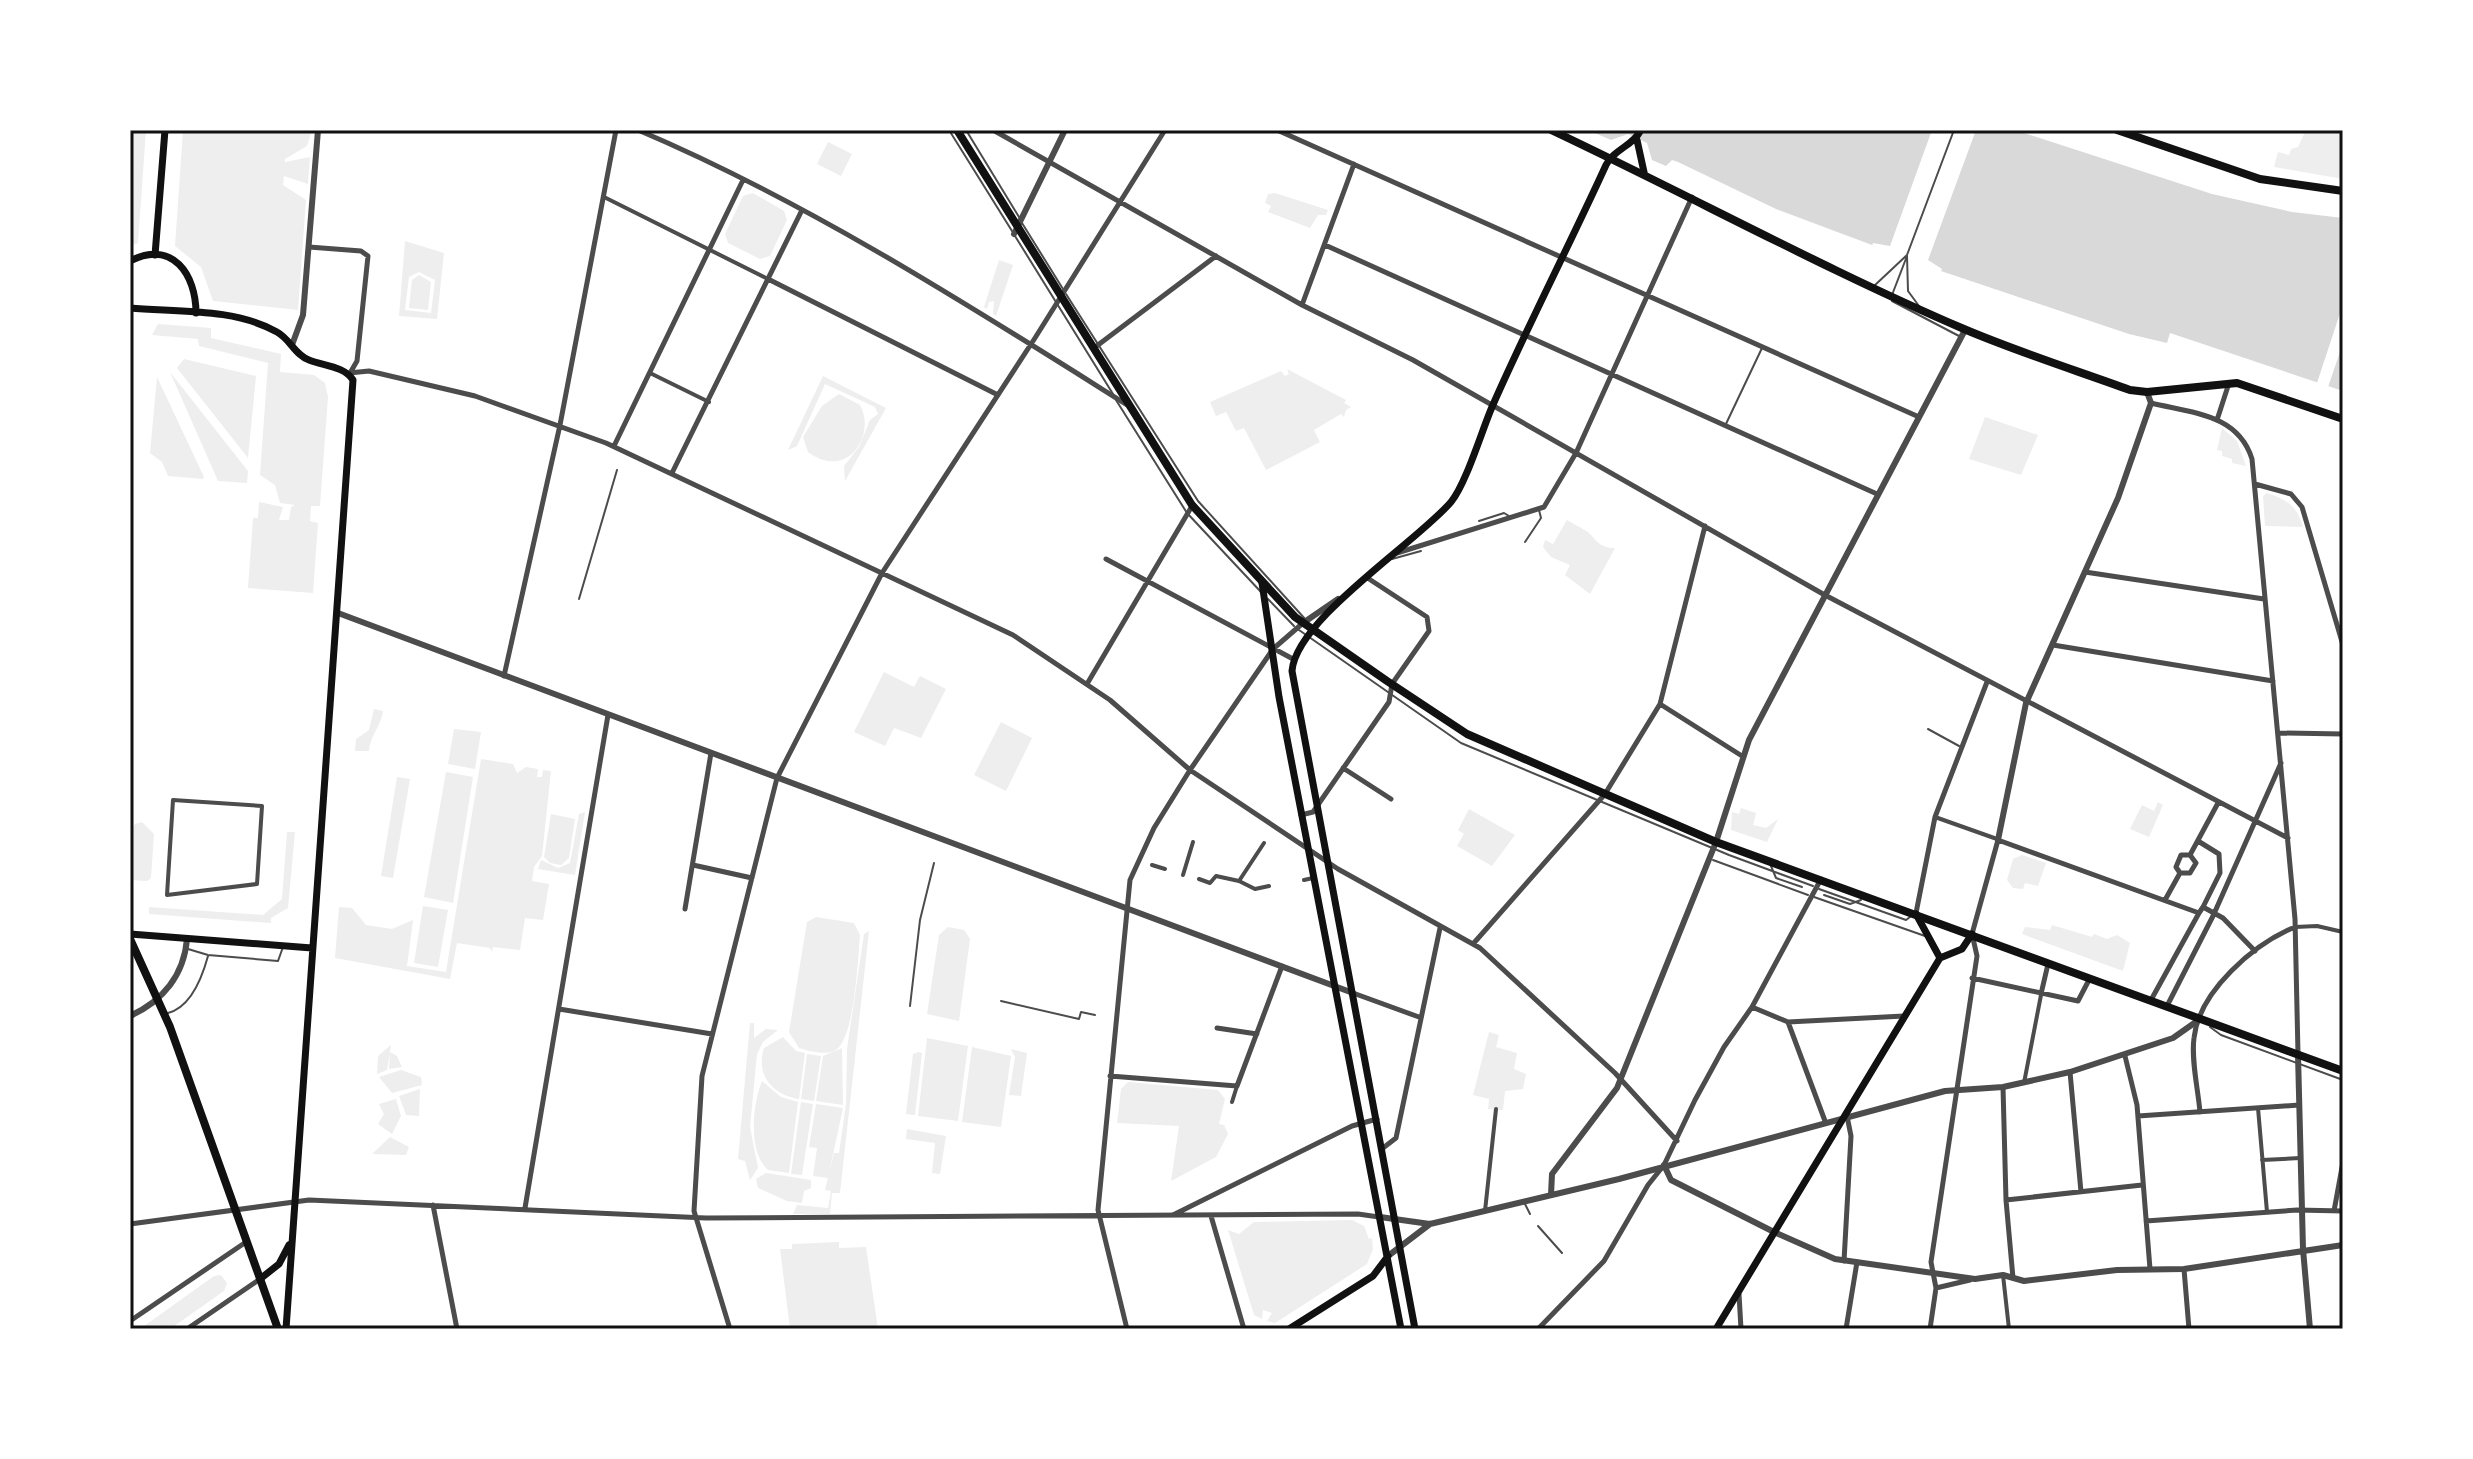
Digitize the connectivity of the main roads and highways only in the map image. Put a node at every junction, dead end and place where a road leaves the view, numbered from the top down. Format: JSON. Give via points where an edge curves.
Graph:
{"nodes":[{"id":1,"x":165,"y":130,"type":"edge"},
{"id":2,"x":957,"y":130,"type":"edge"},
{"id":3,"x":1551,"y":130,"type":"edge"},
{"id":4,"x":1641,"y":130,"type":"edge"},
{"id":5,"x":2117,"y":130,"type":"edge"},
{"id":6,"x":1637,"y":140,"type":"junction"},
{"id":7,"x":1610,"y":156,"type":"junction"},
{"id":8,"x":1644,"y":172,"type":"junction"},
{"id":9,"x":2343,"y":191,"type":"edge"},
{"id":10,"x":155,"y":255,"type":"junction"},
{"id":11,"x":130,"y":261,"type":"edge"},
{"id":12,"x":130,"y":308,"type":"edge"},
{"id":13,"x":196,"y":313,"type":"junction"},
{"id":14,"x":2343,"y":419,"type":"edge"},
{"id":15,"x":1262,"y":583,"type":"junction"},
{"id":16,"x":1311,"y":634,"type":"junction"},
{"id":17,"x":1916,"y":913,"type":"junction"},
{"id":18,"x":1972,"y":934,"type":"junction"},
{"id":19,"x":130,"y":936,"type":"edge"},
{"id":20,"x":312,"y":948,"type":"junction"},
{"id":21,"x":1940,"y":958,"type":"junction"},
{"id":22,"x":2343,"y":1071,"type":"edge"},
{"id":23,"x":290,"y":1243,"type":"junction"},
{"id":24,"x":1388,"y":1256,"type":"junction"},
{"id":25,"x":260,"y":1279,"type":"junction"},
{"id":26,"x":278,"y":1329,"type":"edge"},
{"id":27,"x":286,"y":1329,"type":"edge"},
{"id":28,"x":1289,"y":1329,"type":"edge"},
{"id":29,"x":1401,"y":1329,"type":"edge"},
{"id":30,"x":1415,"y":1329,"type":"edge"},
{"id":31,"x":1716,"y":1329,"type":"edge"}],
"edges":[{"from":1,"to":10,"type":"main road"},
{"from":2,"to":15,"type":"main road","via":[[1096,347],[1190,509]]},
{"from":3,"to":7,"type":"main road"},
{"from":4,"to":6,"type":"main road"},
{"from":5,"to":9,"type":"main road","via":[[2260,179]]},
{"from":6,"to":7,"type":"main road"},
{"from":6,"to":8,"type":"main road"},
{"from":7,"to":8,"type":"main road"},
{"from":7,"to":16,"type":"main road","via":[[1453,500],[1351,590]]},
{"from":8,"to":14,"type":"main road","via":[[1963,334],[2130,390],[2230,383]]},
{"from":10,"to":11,"type":"main road"},
{"from":10,"to":13,"type":"main road","via":[[174,261],[189,274]]},
{"from":12,"to":13,"type":"main road"},
{"from":13,"to":20,"type":"main road","via":[[277,331],[306,359],[349,373],[354,385]]},
{"from":15,"to":16,"type":"main road"},
{"from":15,"to":24,"type":"main road","via":[[1308,879]]},
{"from":16,"to":17,"type":"main road","via":[[1467,734],[1602,797],[1715,845]]},
{"from":16,"to":30,"type":"main road","via":[[1293,659],[1292,671]]},
{"from":17,"to":18,"type":"main road"},
{"from":17,"to":21,"type":"main road"},
{"from":18,"to":21,"type":"main road","via":[[1962,949]]},
{"from":18,"to":22,"type":"main road","via":[[2298,1059]]},
{"from":19,"to":20,"type":"main road"},
{"from":19,"to":25,"type":"main road","via":[[164,1014]]},
{"from":20,"to":23,"type":"main road"},
{"from":21,"to":31,"type":"main road"},
{"from":23,"to":25,"type":"main road","via":[[279,1264]]},
{"from":23,"to":27,"type":"main road"},
{"from":24,"to":28,"type":"main road","via":[[1373,1276]]},
{"from":24,"to":29,"type":"main road"},
{"from":25,"to":26,"type":"main road"}]}
